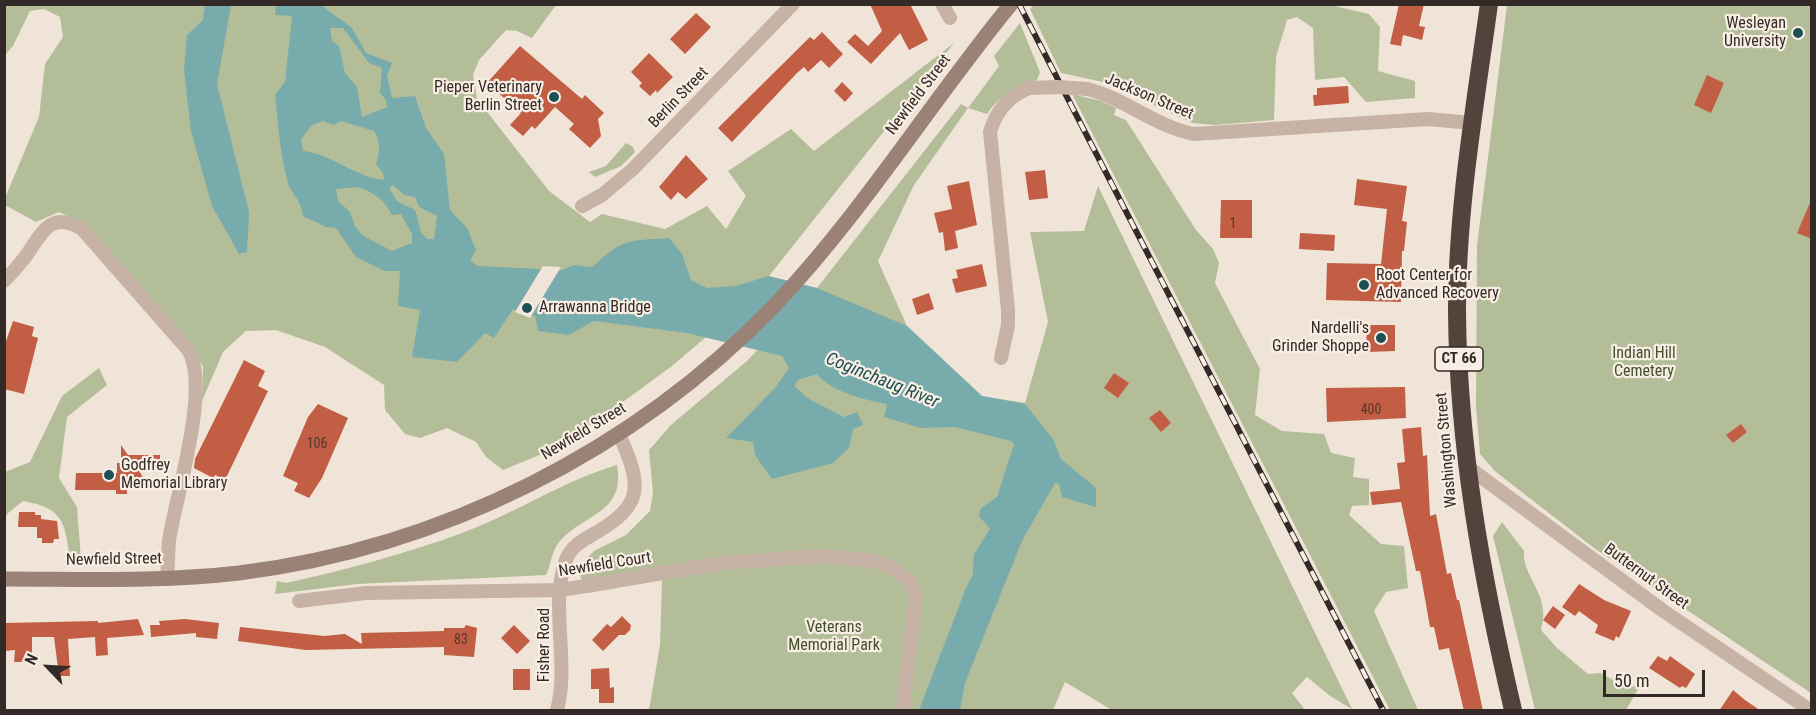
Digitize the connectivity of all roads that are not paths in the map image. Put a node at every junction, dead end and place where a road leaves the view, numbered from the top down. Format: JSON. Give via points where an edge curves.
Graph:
{"nodes":[{"id":1,"x":793,"y":4,"type":"edge"},
{"id":2,"x":942,"y":4,"type":"edge"},
{"id":3,"x":1011,"y":4,"type":"edge"},
{"id":4,"x":1489,"y":4,"type":"edge"},
{"id":5,"x":950,"y":18,"type":"dead end"},
{"id":6,"x":1472,"y":123,"type":"junction"},
{"id":7,"x":582,"y":206,"type":"dead end"},
{"id":8,"x":4,"y":281,"type":"edge"},
{"id":9,"x":1001,"y":358,"type":"dead end"},
{"id":10,"x":619,"y":434,"type":"junction"},
{"id":11,"x":1466,"y":465,"type":"junction"},
{"id":12,"x":167,"y":578,"type":"junction"},
{"id":13,"x":4,"y":579,"type":"edge"},
{"id":14,"x":561,"y":590,"type":"junction"},
{"id":15,"x":299,"y":601,"type":"dead end"},
{"id":16,"x":557,"y":711,"type":"edge"},
{"id":17,"x":903,"y":711,"type":"edge"},
{"id":18,"x":1513,"y":711,"type":"edge"},
{"id":19,"x":1810,"y":711,"type":"edge"}],
"edges":[{"from":1,"to":7,"type":"street","name":"Berlin Street","via":[[633,169]]},
{"from":2,"to":5,"type":"street"},
{"from":3,"to":10,"type":"main road","name":"Newfield Street","via":[[810,266],[694,381]]},
{"from":4,"to":6,"type":"highway","name":"Washington Street","number":"CT 66"},
{"from":6,"to":9,"type":"street","name":"Jackson Street","bridge":true,"via":[[1428,119],[1194,134],[1087,89],[1029,88],[1016,94],[1004,105],[990,132],[1008,310]]},
{"from":6,"to":11,"type":"highway","name":"Washington Street","number":"CT 66","via":[[1460,227],[1457,299]]},
{"from":8,"to":12,"type":"street","via":[[19,266],[42,229],[54,223],[74,224],[138,291],[194,359],[197,388],[169,542]]},
{"from":10,"to":12,"type":"main road","name":"Newfield Street","via":[[525,487],[416,531],[351,551],[276,567]]},
{"from":10,"to":14,"type":"street","name":"Fisher Road","via":[[634,473],[632,503],[614,522],[569,553]]},
{"from":11,"to":18,"type":"highway","name":"Washington Street","number":"CT 66","via":[[1479,558]]},
{"from":11,"to":19,"type":"street","name":"Butternut Street","via":[[1662,610]]},
{"from":12,"to":13,"type":"main road","name":"Newfield Street"},
{"from":14,"to":15,"type":"street","name":"Newfield Court","via":[[366,593]]},
{"from":14,"to":16,"type":"street","name":"Fisher Road","via":[[562,681]]},
{"from":14,"to":17,"type":"street","name":"Newfield Court","via":[[723,563],[811,556],[884,564],[910,582],[916,594]]}]}
